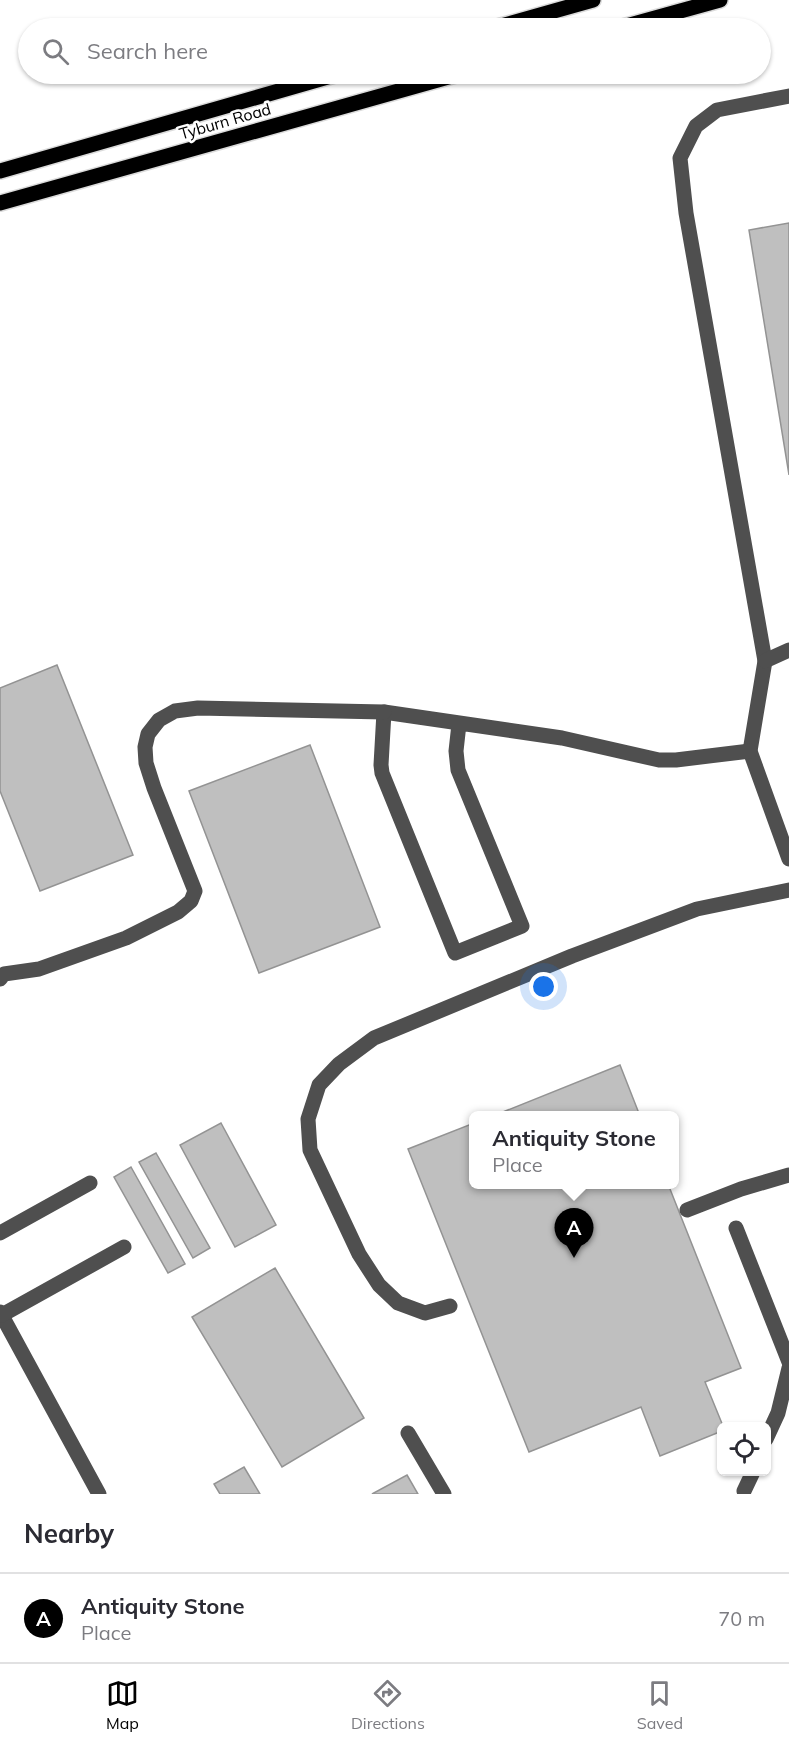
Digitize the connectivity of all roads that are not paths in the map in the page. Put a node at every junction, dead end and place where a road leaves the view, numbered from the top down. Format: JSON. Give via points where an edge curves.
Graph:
{"nodes":[{"id":1,"x":593,"y":0,"type":"edge"},
{"id":2,"x":720,"y":0,"type":"edge"},
{"id":3,"x":529,"y":18,"type":"edge"},
{"id":4,"x":655,"y":18,"type":"edge"},
{"id":5,"x":303,"y":84,"type":"edge"},
{"id":6,"x":423,"y":84,"type":"edge"},
{"id":7,"x":789,"y":96,"type":"edge"},
{"id":8,"x":0,"y":171,"type":"edge"},
{"id":9,"x":0,"y":203,"type":"edge"},
{"id":10,"x":789,"y":650,"type":"edge"},
{"id":11,"x":765,"y":661,"type":"junction"},
{"id":12,"x":384,"y":712,"type":"junction"},
{"id":13,"x":459,"y":724,"type":"junction"},
{"id":14,"x":750,"y":751,"type":"junction"},
{"id":15,"x":789,"y":859,"type":"edge"},
{"id":16,"x":789,"y":890,"type":"edge"},
{"id":17,"x":0,"y":980,"type":"edge"},
{"id":18,"x":789,"y":1175,"type":"edge"},
{"id":19,"x":90,"y":1183,"type":"dead end"},
{"id":20,"x":687,"y":1210,"type":"dead end"},
{"id":21,"x":736,"y":1228,"type":"dead end"},
{"id":22,"x":0,"y":1233,"type":"edge"},
{"id":23,"x":124,"y":1247,"type":"dead end"},
{"id":24,"x":450,"y":1306,"type":"dead end"},
{"id":25,"x":1,"y":1314,"type":"edge"},
{"id":26,"x":789,"y":1362,"type":"edge"},
{"id":27,"x":789,"y":1368,"type":"edge"},
{"id":28,"x":771,"y":1428,"type":"edge"},
{"id":29,"x":408,"y":1434,"type":"dead end"},
{"id":30,"x":751,"y":1476,"type":"edge"},
{"id":31,"x":744,"y":1491,"type":"dead end"},
{"id":32,"x":99,"y":1494,"type":"edge"},
{"id":33,"x":444,"y":1494,"type":"edge"}],
"edges":[{"from":1,"to":3,"type":"main road"},
{"from":2,"to":4,"type":"main road"},
{"from":5,"to":8,"type":"main road","name":"Tyburn Road"},
{"from":6,"to":9,"type":"main road","name":"Tyburn Road"},
{"from":7,"to":11,"type":"street","via":[[717,110],[696,126],[680,158],[686,213]]},
{"from":10,"to":11,"type":"street"},
{"from":11,"to":14,"type":"street"},
{"from":12,"to":13,"type":"street"},
{"from":12,"to":13,"type":"street","via":[[382,773],[455,953],[522,926],[460,777],[456,762]]},
{"from":12,"to":17,"type":"street","via":[[198,708],[175,711],[159,720],[148,734],[146,763],[195,891],[191,901],[178,912],[126,938],[39,969],[4,974]]},
{"from":13,"to":14,"type":"street","via":[[562,738],[659,760]]},
{"from":14,"to":15,"type":"street"},
{"from":16,"to":24,"type":"street","via":[[697,909],[374,1038],[339,1064],[320,1085],[308,1119],[310,1150],[359,1254],[379,1285],[398,1303],[425,1313]]},
{"from":18,"to":20,"type":"street"},
{"from":19,"to":22,"type":"street"},
{"from":21,"to":26,"type":"street"},
{"from":23,"to":25,"type":"street"},
{"from":25,"to":32,"type":"street"},
{"from":27,"to":28,"type":"street"},
{"from":29,"to":33,"type":"street"},
{"from":30,"to":31,"type":"street"}]}
